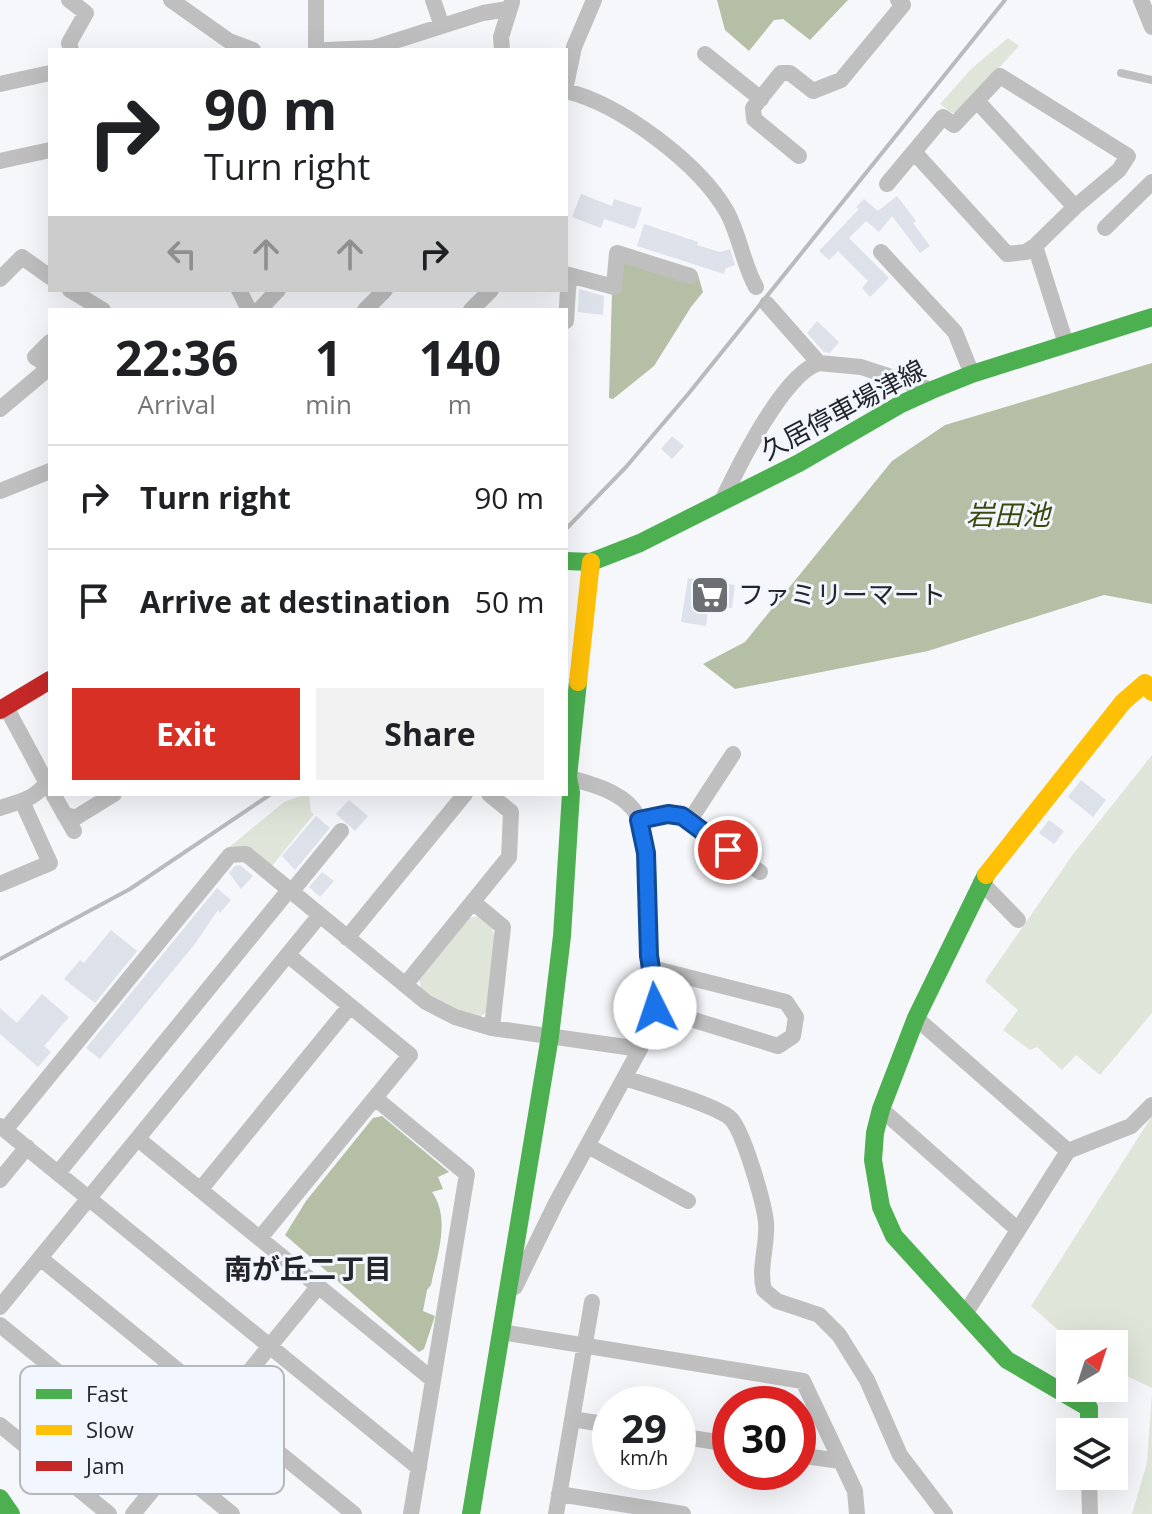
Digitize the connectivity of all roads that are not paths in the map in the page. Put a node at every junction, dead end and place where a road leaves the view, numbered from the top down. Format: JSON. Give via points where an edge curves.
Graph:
{"nodes":[{"id":1,"x":69,"y":0,"type":"edge"},
{"id":2,"x":171,"y":0,"type":"edge"},
{"id":3,"x":316,"y":0,"type":"edge"},
{"id":4,"x":433,"y":0,"type":"edge"},
{"id":5,"x":594,"y":0,"type":"edge"},
{"id":6,"x":898,"y":0,"type":"edge"},
{"id":7,"x":1141,"y":0,"type":"edge"},
{"id":8,"x":511,"y":5,"type":"edge"},
{"id":9,"x":442,"y":26,"type":"junction"},
{"id":10,"x":1152,"y":27,"type":"edge"},
{"id":11,"x":70,"y":48,"type":"edge"},
{"id":12,"x":248,"y":48,"type":"edge"},
{"id":13,"x":316,"y":48,"type":"edge"},
{"id":14,"x":373,"y":48,"type":"edge"},
{"id":15,"x":502,"y":48,"type":"edge"},
{"id":16,"x":705,"y":54,"type":"dead end"},
{"id":17,"x":48,"y":73,"type":"edge"},
{"id":18,"x":1121,"y":73,"type":"dead end"},
{"id":19,"x":568,"y":78,"type":"edge"},
{"id":20,"x":1152,"y":80,"type":"edge"},
{"id":21,"x":0,"y":84,"type":"edge"},
{"id":22,"x":568,"y":89,"type":"edge"},
{"id":23,"x":761,"y":99,"type":"junction"},
{"id":24,"x":977,"y":101,"type":"junction"},
{"id":25,"x":48,"y":150,"type":"edge"},
{"id":26,"x":914,"y":152,"type":"junction"},
{"id":27,"x":799,"y":156,"type":"dead end"},
{"id":28,"x":0,"y":161,"type":"edge"},
{"id":29,"x":1152,"y":182,"type":"edge"},
{"id":30,"x":887,"y":184,"type":"dead end"},
{"id":31,"x":1075,"y":207,"type":"junction"},
{"id":32,"x":1105,"y":228,"type":"dead end"},
{"id":33,"x":1035,"y":246,"type":"junction"},
{"id":34,"x":881,"y":252,"type":"dead end"},
{"id":35,"x":568,"y":274,"type":"edge"},
{"id":36,"x":48,"y":276,"type":"edge"},
{"id":37,"x":690,"y":276,"type":"dead end"},
{"id":38,"x":0,"y":279,"type":"edge"},
{"id":39,"x":756,"y":287,"type":"dead end"},
{"id":40,"x":72,"y":292,"type":"edge"},
{"id":41,"x":276,"y":292,"type":"edge"},
{"id":42,"x":383,"y":292,"type":"edge"},
{"id":43,"x":489,"y":292,"type":"edge"},
{"id":44,"x":767,"y":304,"type":"dead end"},
{"id":45,"x":91,"y":307,"type":"edge"},
{"id":46,"x":261,"y":308,"type":"edge"},
{"id":47,"x":367,"y":308,"type":"edge"},
{"id":48,"x":473,"y":308,"type":"edge"},
{"id":49,"x":1152,"y":317,"type":"edge"},
{"id":50,"x":48,"y":344,"type":"edge"},
{"id":51,"x":1066,"y":344,"type":"junction"},
{"id":52,"x":819,"y":363,"type":"junction"},
{"id":53,"x":48,"y":366,"type":"edge"},
{"id":54,"x":48,"y":369,"type":"edge"},
{"id":55,"x":972,"y":374,"type":"junction"},
{"id":56,"x":932,"y":390,"type":"junction"},
{"id":57,"x":0,"y":409,"type":"edge"},
{"id":58,"x":0,"y":471,"type":"edge"},
{"id":59,"x":48,"y":472,"type":"edge"},
{"id":60,"x":4,"y":489,"type":"edge"},
{"id":61,"x":721,"y":503,"type":"junction"},
{"id":62,"x":568,"y":561,"type":"edge"},
{"id":63,"x":591,"y":562,"type":"junction"},
{"id":64,"x":48,"y":681,"type":"edge"},
{"id":65,"x":1152,"y":692,"type":"edge"},
{"id":66,"x":3,"y":708,"type":"edge"},
{"id":67,"x":733,"y":754,"type":"dead end"},
{"id":68,"x":568,"y":768,"type":"edge"},
{"id":69,"x":568,"y":777,"type":"edge"},
{"id":70,"x":568,"y":781,"type":"edge"},
{"id":71,"x":48,"y":786,"type":"edge"},
{"id":72,"x":48,"y":790,"type":"edge"},
{"id":73,"x":54,"y":796,"type":"edge"},
{"id":74,"x":111,"y":796,"type":"edge"},
{"id":75,"x":463,"y":796,"type":"edge"},
{"id":76,"x":491,"y":796,"type":"edge"},
{"id":77,"x":24,"y":801,"type":"junction"},
{"id":78,"x":0,"y":808,"type":"edge"},
{"id":79,"x":64,"y":814,"type":"junction"},
{"id":80,"x":639,"y":820,"type":"junction"},
{"id":81,"x":690,"y":820,"type":"junction"},
{"id":82,"x":74,"y":831,"type":"dead end"},
{"id":83,"x":341,"y":831,"type":"dead end"},
{"id":84,"x":760,"y":872,"type":"dead end"},
{"id":85,"x":981,"y":882,"type":"junction"},
{"id":86,"x":0,"y":884,"type":"edge"},
{"id":87,"x":291,"y":890,"type":"junction"},
{"id":88,"x":473,"y":902,"type":"junction"},
{"id":89,"x":320,"y":915,"type":"junction"},
{"id":90,"x":1018,"y":920,"type":"dead end"},
{"id":91,"x":347,"y":938,"type":"junction"},
{"id":92,"x":288,"y":955,"type":"junction"},
{"id":93,"x":652,"y":968,"type":"junction"},
{"id":94,"x":405,"y":985,"type":"junction"},
{"id":95,"x":350,"y":1006,"type":"junction"},
{"id":96,"x":655,"y":1008,"type":"junction"},
{"id":97,"x":916,"y":1018,"type":"junction"},
{"id":98,"x":492,"y":1028,"type":"junction"},
{"id":99,"x":550,"y":1036,"type":"junction"},
{"id":100,"x":640,"y":1049,"type":"junction"},
{"id":101,"x":625,"y":1078,"type":"junction"},
{"id":102,"x":375,"y":1098,"type":"junction"},
{"id":103,"x":1152,"y":1105,"type":"edge"},
{"id":104,"x":881,"y":1109,"type":"junction"},
{"id":105,"x":2,"y":1128,"type":"edge"},
{"id":106,"x":138,"y":1139,"type":"junction"},
{"id":107,"x":588,"y":1146,"type":"junction"},
{"id":108,"x":27,"y":1147,"type":"junction"},
{"id":109,"x":1068,"y":1151,"type":"junction"},
{"id":110,"x":58,"y":1173,"type":"junction"},
{"id":111,"x":0,"y":1180,"type":"edge"},
{"id":112,"x":200,"y":1190,"type":"junction"},
{"id":113,"x":90,"y":1199,"type":"junction"},
{"id":114,"x":688,"y":1201,"type":"dead end"},
{"id":115,"x":556,"y":1203,"type":"junction"},
{"id":116,"x":520,"y":1212,"type":"junction"},
{"id":117,"x":1017,"y":1229,"type":"junction"},
{"id":118,"x":260,"y":1238,"type":"junction"},
{"id":119,"x":40,"y":1258,"type":"junction"},
{"id":120,"x":318,"y":1287,"type":"junction"},
{"id":121,"x":592,"y":1302,"type":"dead end"},
{"id":122,"x":505,"y":1306,"type":"junction"},
{"id":123,"x":0,"y":1307,"type":"edge"},
{"id":124,"x":965,"y":1314,"type":"junction"},
{"id":125,"x":0,"y":1325,"type":"edge"},
{"id":126,"x":501,"y":1332,"type":"junction"},
{"id":127,"x":584,"y":1345,"type":"junction"},
{"id":128,"x":270,"y":1347,"type":"junction"},
{"id":129,"x":51,"y":1366,"type":"edge"},
{"id":130,"x":173,"y":1366,"type":"edge"},
{"id":131,"x":255,"y":1366,"type":"edge"},
{"id":132,"x":433,"y":1380,"type":"junction"},
{"id":133,"x":1089,"y":1418,"type":"edge"},
{"id":134,"x":572,"y":1419,"type":"junction"},
{"id":135,"x":592,"y":1422,"type":"edge"},
{"id":136,"x":0,"y":1425,"type":"edge"},
{"id":137,"x":20,"y":1441,"type":"edge"},
{"id":138,"x":284,"y":1457,"type":"edge"},
{"id":139,"x":816,"y":1458,"type":"edge"},
{"id":140,"x":840,"y":1461,"type":"junction"},
{"id":141,"x":419,"y":1468,"type":"junction"},
{"id":142,"x":1089,"y":1490,"type":"edge"},
{"id":143,"x":85,"y":1494,"type":"edge"},
{"id":144,"x":149,"y":1494,"type":"edge"},
{"id":145,"x":208,"y":1494,"type":"edge"},
{"id":146,"x":559,"y":1494,"type":"junction"},
{"id":147,"x":0,"y":1498,"type":"edge"},
{"id":148,"x":11,"y":1514,"type":"edge"},
{"id":149,"x":109,"y":1514,"type":"edge"},
{"id":150,"x":133,"y":1514,"type":"edge"},
{"id":151,"x":232,"y":1514,"type":"edge"},
{"id":152,"x":354,"y":1514,"type":"edge"},
{"id":153,"x":411,"y":1514,"type":"edge"},
{"id":154,"x":471,"y":1514,"type":"edge"},
{"id":155,"x":556,"y":1514,"type":"edge"},
{"id":156,"x":683,"y":1514,"type":"edge"},
{"id":157,"x":857,"y":1514,"type":"edge"},
{"id":158,"x":945,"y":1514,"type":"edge"},
{"id":159,"x":1090,"y":1514,"type":"edge"}],
"edges":[{"from":1,"to":11,"type":"street","via":[[86,13]]},
{"from":2,"to":12,"type":"street"},
{"from":3,"to":13,"type":"street"},
{"from":4,"to":9,"type":"street"},
{"from":5,"to":19,"type":"street","via":[[574,47]]},
{"from":6,"to":23,"type":"street","via":[[903,5],[841,80],[813,91],[790,73],[781,73]]},
{"from":7,"to":10,"type":"street"},
{"from":8,"to":9,"type":"street"},
{"from":8,"to":15,"type":"street"},
{"from":9,"to":14,"type":"street"},
{"from":16,"to":23,"type":"street"},
{"from":17,"to":21,"type":"street"},
{"from":18,"to":20,"type":"lane"},
{"from":22,"to":39,"type":"street","via":[[621,113],[690,168],[726,211]]},
{"from":23,"to":27,"type":"street","via":[[753,108],[754,119]]},
{"from":24,"to":26,"type":"street","via":[[954,125],[943,117]]},
{"from":24,"to":31,"type":"street"},
{"from":24,"to":31,"type":"street","via":[[1000,76],[1128,156]]},
{"from":25,"to":28,"type":"street"},
{"from":26,"to":30,"type":"street"},
{"from":26,"to":33,"type":"street","via":[[1007,254]]},
{"from":29,"to":32,"type":"street"},
{"from":31,"to":33,"type":"street"},
{"from":33,"to":51,"type":"street"},
{"from":34,"to":55,"type":"street","via":[[955,332]]},
{"from":35,"to":37,"type":"street","via":[[614,287],[617,253]]},
{"from":36,"to":38,"type":"street","via":[[22,257]]},
{"from":40,"to":45,"type":"street"},
{"from":41,"to":46,"type":"street"},
{"from":42,"to":47,"type":"street"},
{"from":43,"to":48,"type":"street"},
{"from":44,"to":52,"type":"street"},
{"from":49,"to":51,"type":"street","name":"久居停車場津線"},
{"from":50,"to":53,"type":"street","via":[[35,357]]},
{"from":51,"to":55,"type":"street","name":"久居停車場津線"},
{"from":52,"to":56,"type":"street","via":[[861,367]]},
{"from":52,"to":61,"type":"street","via":[[788,387]]},
{"from":54,"to":57,"type":"street"},
{"from":55,"to":56,"type":"street","name":"久居停車場津線"},
{"from":56,"to":61,"type":"street","name":"久居停車場津線"},
{"from":58,"to":60,"type":"street"},
{"from":59,"to":60,"type":"street"},
{"from":61,"to":63,"type":"street","name":"久居停車場津線"},
{"from":62,"to":63,"type":"street","name":"久居停車場津線"},
{"from":63,"to":68,"type":"street"},
{"from":64,"to":66,"type":"street"},
{"from":65,"to":85,"type":"street","via":[[1145,683],[1123,702]]},
{"from":66,"to":71,"type":"street"},
{"from":67,"to":81,"type":"street"},
{"from":69,"to":80,"type":"street","via":[[617,794]]},
{"from":70,"to":99,"type":"street","via":[[562,936]]},
{"from":72,"to":77,"type":"street"},
{"from":73,"to":79,"type":"street"},
{"from":74,"to":79,"type":"street","via":[[75,818]]},
{"from":75,"to":91,"type":"street"},
{"from":76,"to":88,"type":"street","via":[[511,812],[509,857]]},
{"from":77,"to":78,"type":"street"},
{"from":77,"to":86,"type":"street","via":[[50,863]]},
{"from":79,"to":82,"type":"street"},
{"from":80,"to":81,"type":"street","via":[[675,814]]},
{"from":80,"to":93,"type":"street","via":[[646,853]]},
{"from":81,"to":84,"type":"street"},
{"from":83,"to":87,"type":"street"},
{"from":85,"to":90,"type":"street"},
{"from":85,"to":97,"type":"street"},
{"from":87,"to":89,"type":"street"},
{"from":87,"to":105,"type":"street","via":[[246,854],[230,855]]},
{"from":87,"to":110,"type":"street"},
{"from":88,"to":94,"type":"street"},
{"from":88,"to":98,"type":"street","via":[[503,927]]},
{"from":89,"to":91,"type":"street"},
{"from":89,"to":92,"type":"street"},
{"from":91,"to":94,"type":"street"},
{"from":92,"to":95,"type":"street"},
{"from":92,"to":106,"type":"street"},
{"from":93,"to":96,"type":"street"},
{"from":93,"to":96,"type":"street","via":[[786,1002],[796,1017],[793,1036],[778,1046]]},
{"from":94,"to":98,"type":"street","via":[[444,1012]]},
{"from":95,"to":102,"type":"street","via":[[410,1055]]},
{"from":95,"to":112,"type":"street"},
{"from":96,"to":100,"type":"street"},
{"from":97,"to":104,"type":"street"},
{"from":97,"to":109,"type":"street"},
{"from":98,"to":99,"type":"street"},
{"from":99,"to":100,"type":"street"},
{"from":99,"to":116,"type":"street"},
{"from":100,"to":101,"type":"street"},
{"from":101,"to":107,"type":"street"},
{"from":101,"to":158,"type":"street","via":[[718,1111],[736,1124],[765,1210],[764,1290],[831,1324],[867,1380],[900,1455]]},
{"from":102,"to":118,"type":"street"},
{"from":102,"to":132,"type":"street","via":[[467,1174]]},
{"from":103,"to":109,"type":"street","via":[[1131,1126]]},
{"from":104,"to":117,"type":"street"},
{"from":104,"to":124,"type":"street","via":[[873,1160],[881,1207],[901,1244]]},
{"from":105,"to":108,"type":"street"},
{"from":106,"to":112,"type":"street"},
{"from":106,"to":113,"type":"street"},
{"from":107,"to":114,"type":"street"},
{"from":107,"to":115,"type":"street"},
{"from":108,"to":110,"type":"street"},
{"from":108,"to":111,"type":"street"},
{"from":109,"to":117,"type":"street"},
{"from":110,"to":113,"type":"street"},
{"from":112,"to":118,"type":"street"},
{"from":113,"to":119,"type":"street"},
{"from":113,"to":128,"type":"street"},
{"from":115,"to":116,"type":"street","via":[[540,1216]]},
{"from":115,"to":122,"type":"street"},
{"from":116,"to":122,"type":"street"},
{"from":117,"to":124,"type":"street"},
{"from":118,"to":120,"type":"street"},
{"from":119,"to":123,"type":"street"},
{"from":119,"to":130,"type":"street"},
{"from":120,"to":128,"type":"street"},
{"from":120,"to":132,"type":"street"},
{"from":121,"to":127,"type":"street"},
{"from":122,"to":126,"type":"street"},
{"from":124,"to":133,"type":"street","via":[[1007,1360],[1089,1408]]},
{"from":125,"to":129,"type":"street"},
{"from":126,"to":127,"type":"street"},
{"from":126,"to":154,"type":"street"},
{"from":127,"to":134,"type":"street"},
{"from":127,"to":140,"type":"street","via":[[803,1381]]},
{"from":128,"to":131,"type":"street"},
{"from":128,"to":141,"type":"street"},
{"from":132,"to":141,"type":"street"},
{"from":134,"to":135,"type":"street"},
{"from":134,"to":146,"type":"street"},
{"from":136,"to":137,"type":"street"},
{"from":138,"to":152,"type":"street"},
{"from":139,"to":140,"type":"street"},
{"from":140,"to":157,"type":"street","via":[[855,1491]]},
{"from":141,"to":153,"type":"street"},
{"from":142,"to":159,"type":"street"},
{"from":143,"to":149,"type":"street"},
{"from":144,"to":150,"type":"street"},
{"from":145,"to":151,"type":"street"},
{"from":146,"to":155,"type":"street"},
{"from":146,"to":156,"type":"street"},
{"from":147,"to":148,"type":"street"}]}
